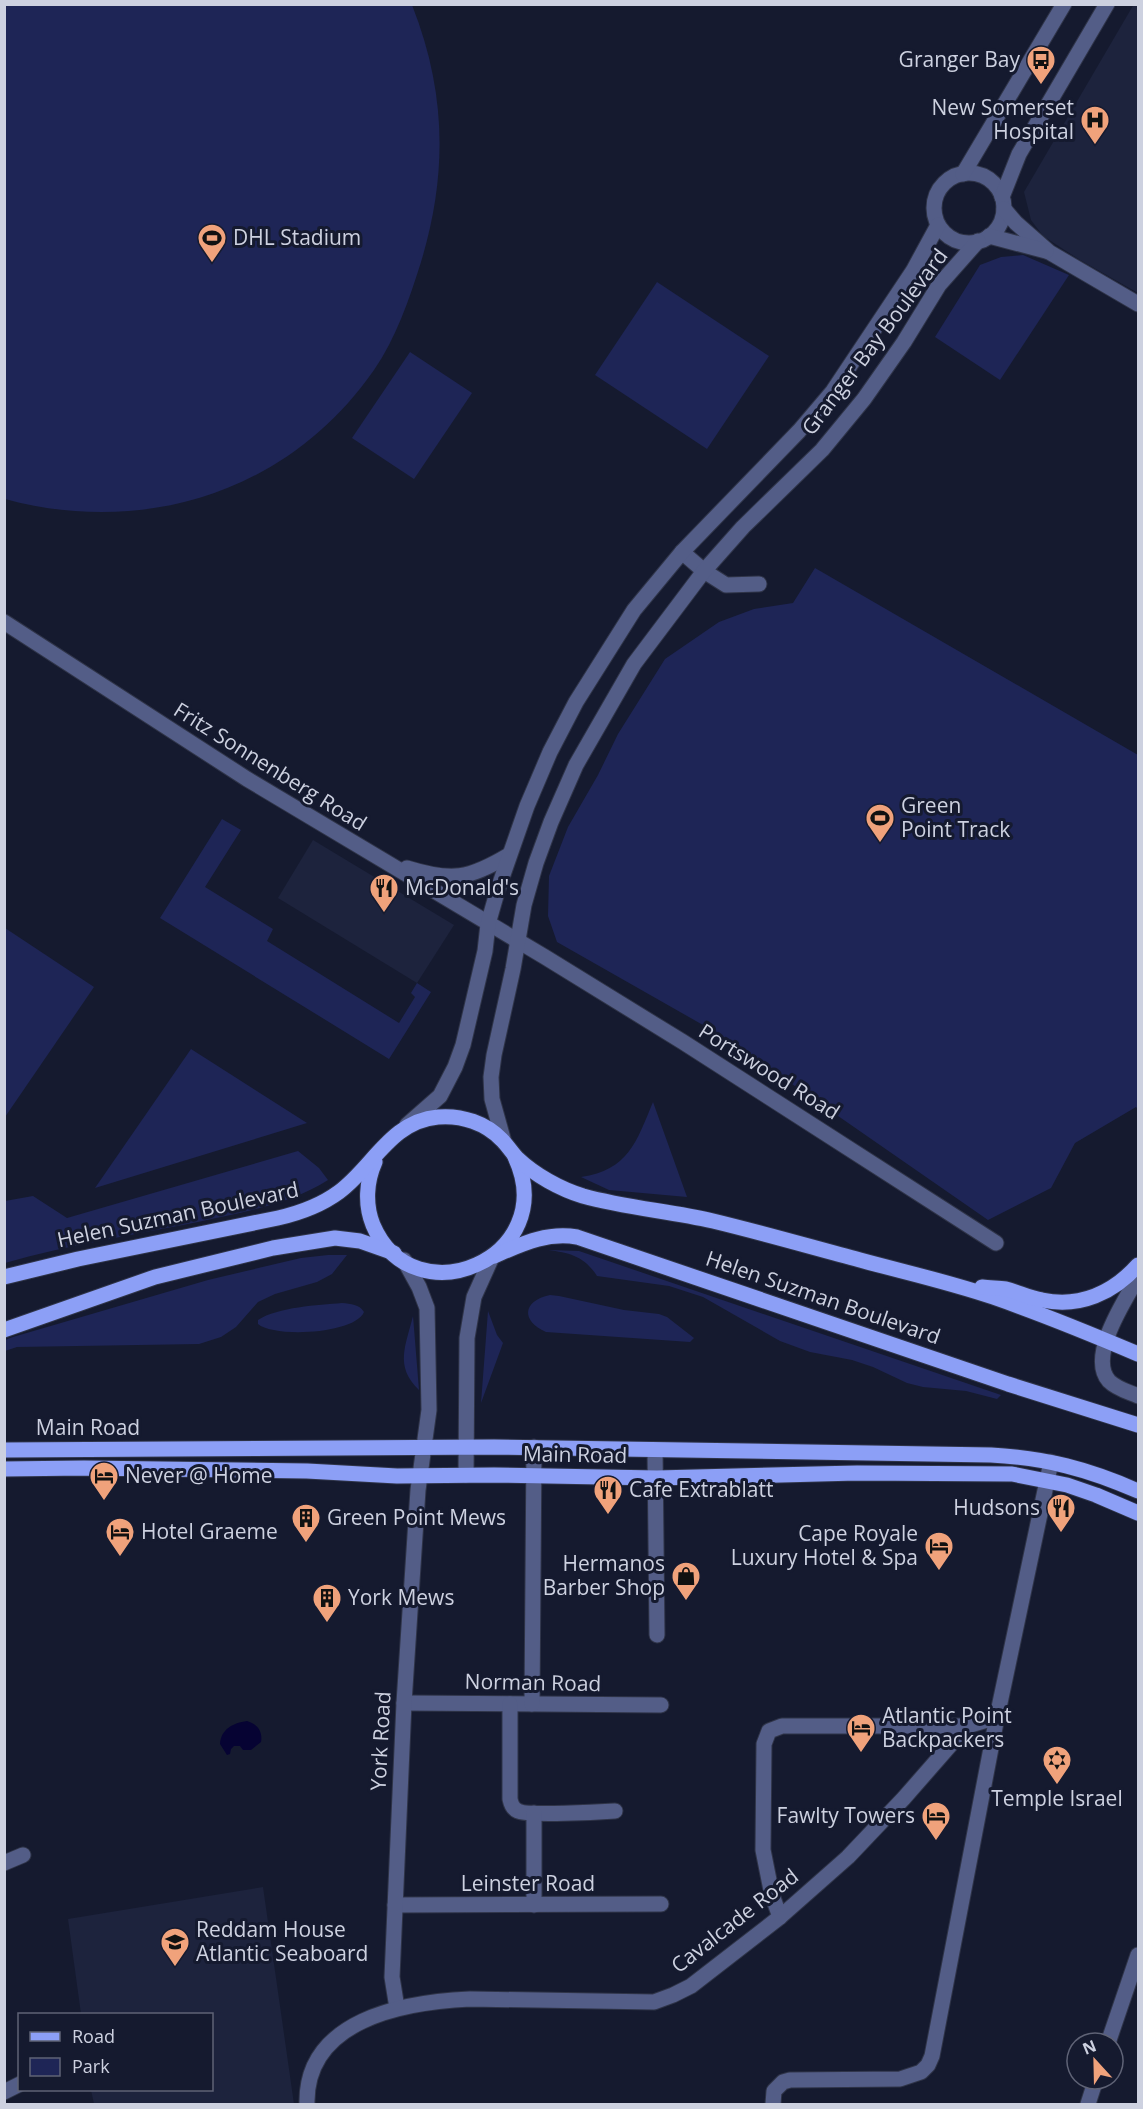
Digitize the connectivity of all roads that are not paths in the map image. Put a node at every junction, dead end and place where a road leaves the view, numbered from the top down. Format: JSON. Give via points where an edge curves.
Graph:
{"nodes":[{"id":1,"x":1064,"y":4,"type":"edge"},
{"id":2,"x":1107,"y":4,"type":"edge"},
{"id":3,"x":963,"y":174,"type":"junction"},
{"id":4,"x":1003,"y":203,"type":"junction"},
{"id":5,"x":938,"y":225,"type":"junction"},
{"id":6,"x":984,"y":239,"type":"junction"},
{"id":7,"x":1049,"y":252,"type":"junction"},
{"id":8,"x":1138,"y":304,"type":"edge"},
{"id":9,"x":682,"y":552,"type":"junction"},
{"id":10,"x":704,"y":571,"type":"junction"},
{"id":11,"x":759,"y":584,"type":"dead end"},
{"id":12,"x":4,"y":621,"type":"edge"},
{"id":13,"x":509,"y":855,"type":"junction"},
{"id":14,"x":384,"y":861,"type":"junction"},
{"id":15,"x":488,"y":924,"type":"junction"},
{"id":16,"x":517,"y":941,"type":"junction"},
{"id":17,"x":404,"y":1127,"type":"junction"},
{"id":18,"x":508,"y":1147,"type":"junction"},
{"id":19,"x":379,"y":1154,"type":"junction"},
{"id":20,"x":996,"y":1243,"type":"dead end"},
{"id":21,"x":399,"y":1257,"type":"junction"},
{"id":22,"x":493,"y":1257,"type":"junction"},
{"id":23,"x":1138,"y":1265,"type":"edge"},
{"id":24,"x":4,"y":1277,"type":"edge"},
{"id":25,"x":1138,"y":1277,"type":"edge"},
{"id":26,"x":950,"y":1284,"type":"junction"},
{"id":27,"x":4,"y":1330,"type":"edge"},
{"id":28,"x":1106,"y":1340,"type":"junction"},
{"id":29,"x":1138,"y":1354,"type":"edge"},
{"id":30,"x":1138,"y":1396,"type":"edge"},
{"id":31,"x":1138,"y":1425,"type":"edge"},
{"id":32,"x":424,"y":1447,"type":"junction"},
{"id":33,"x":466,"y":1447,"type":"junction"},
{"id":34,"x":534,"y":1447,"type":"junction"},
{"id":35,"x":656,"y":1449,"type":"junction"},
{"id":36,"x":4,"y":1450,"type":"edge"},
{"id":37,"x":857,"y":1454,"type":"junction"},
{"id":38,"x":1051,"y":1462,"type":"junction"},
{"id":39,"x":4,"y":1469,"type":"edge"},
{"id":40,"x":857,"y":1473,"type":"junction"},
{"id":41,"x":466,"y":1475,"type":"junction"},
{"id":42,"x":534,"y":1475,"type":"junction"},
{"id":43,"x":420,"y":1476,"type":"junction"},
{"id":44,"x":657,"y":1478,"type":"junction"},
{"id":45,"x":1047,"y":1480,"type":"junction"},
{"id":46,"x":1138,"y":1491,"type":"edge"},
{"id":47,"x":1138,"y":1514,"type":"edge"},
{"id":48,"x":657,"y":1635,"type":"dead end"},
{"id":49,"x":404,"y":1703,"type":"junction"},
{"id":50,"x":510,"y":1704,"type":"junction"},
{"id":51,"x":532,"y":1704,"type":"junction"},
{"id":52,"x":661,"y":1706,"type":"dead end"},
{"id":53,"x":997,"y":1717,"type":"junction"},
{"id":54,"x":967,"y":1726,"type":"junction"},
{"id":55,"x":615,"y":1811,"type":"dead end"},
{"id":56,"x":534,"y":1813,"type":"junction"},
{"id":57,"x":23,"y":1855,"type":"dead end"},
{"id":58,"x":4,"y":1863,"type":"edge"},
{"id":59,"x":661,"y":1904,"type":"dead end"},
{"id":60,"x":395,"y":1905,"type":"junction"},
{"id":61,"x":534,"y":1905,"type":"junction"},
{"id":62,"x":780,"y":1917,"type":"junction"},
{"id":63,"x":1138,"y":1955,"type":"edge"},
{"id":64,"x":397,"y":2008,"type":"junction"},
{"id":65,"x":1112,"y":2031,"type":"edge"},
{"id":66,"x":18,"y":2085,"type":"edge"},
{"id":67,"x":4,"y":2092,"type":"edge"},
{"id":68,"x":307,"y":2104,"type":"edge"},
{"id":69,"x":773,"y":2104,"type":"edge"}],
"edges":[{"from":1,"to":3,"type":"street"},
{"from":2,"to":4,"type":"street","via":[[1019,154]]},
{"from":3,"to":4,"type":"street","via":[[988,179]]},
{"from":3,"to":5,"type":"street","via":[[945,182],[937,193],[934,206]]},
{"from":4,"to":6,"type":"street","via":[[999,225]]},
{"from":4,"to":7,"type":"street"},
{"from":5,"to":6,"type":"street","via":[[957,241]]},
{"from":5,"to":9,"type":"street","name":"Granger Bay Boulevard","via":[[913,271],[833,391],[799,432]]},
{"from":6,"to":7,"type":"street"},
{"from":6,"to":10,"type":"street","name":"Granger Bay Boulevard","via":[[939,285],[891,361],[822,450]]},
{"from":7,"to":8,"type":"street"},
{"from":9,"to":10,"type":"street"},
{"from":9,"to":13,"type":"street","name":"Granger Bay Boulevard","via":[[634,610],[576,702],[550,753]]},
{"from":10,"to":11,"type":"street","via":[[726,585]]},
{"from":10,"to":16,"type":"street","name":"Granger Bay Boulevard","via":[[634,664],[576,765],[536,863]]},
{"from":12,"to":14,"type":"street","name":"Fritz Sonnenberg Road","via":[[237,774]]},
{"from":13,"to":14,"type":"street","via":[[479,872],[458,878],[431,876]]},
{"from":13,"to":15,"type":"street","name":"Granger Bay Boulevard"},
{"from":14,"to":15,"type":"street","name":"Fritz Sonnenberg Road"},
{"from":15,"to":16,"type":"street","name":"Fritz Sonnenberg Road"},
{"from":15,"to":17,"type":"street","name":"Granger Bay Boulevard","via":[[485,951],[455,1067],[434,1102]]},
{"from":16,"to":18,"type":"street","name":"Granger Bay Boulevard","via":[[491,1077],[494,1108]]},
{"from":16,"to":20,"type":"street","name":"Portswood Road"},
{"from":17,"to":18,"type":"main road","name":"Helen Suzman Boulevard","via":[[432,1118],[458,1117],[483,1126]]},
{"from":17,"to":19,"type":"main road","name":"Helen Suzman Boulevard"},
{"from":18,"to":22,"type":"main road","name":"Helen Suzman Boulevard","via":[[522,1179],[523,1209],[515,1232]]},
{"from":18,"to":26,"type":"main road","name":"Helen Suzman Boulevard","via":[[522,1163],[554,1184],[586,1197],[711,1221]]},
{"from":19,"to":21,"type":"main road","name":"Helen Suzman Boulevard","via":[[369,1178],[368,1203],[376,1230]]},
{"from":19,"to":24,"type":"main road","name":"Helen Suzman Boulevard","via":[[338,1193],[303,1211]]},
{"from":21,"to":22,"type":"main road","name":"Helen Suzman Boulevard","via":[[425,1270],[451,1273]]},
{"from":21,"to":27,"type":"main road","name":"Helen Suzman Boulevard","via":[[360,1241],[335,1238],[273,1248],[155,1277]]},
{"from":21,"to":32,"type":"street","via":[[419,1287],[427,1308],[429,1410]]},
{"from":22,"to":31,"type":"main road","name":"Helen Suzman Boulevard","via":[[545,1236],[577,1237]]},
{"from":22,"to":33,"type":"street","via":[[470,1316]]},
{"from":23,"to":26,"type":"main road","via":[[1104,1294],[1066,1302],[1044,1301],[1006,1289]]},
{"from":25,"to":28,"type":"street"},
{"from":26,"to":28,"type":"main road","name":"Helen Suzman Boulevard"},
{"from":28,"to":29,"type":"main road","name":"Helen Suzman Boulevard"},
{"from":28,"to":30,"type":"street","via":[[1105,1375],[1115,1386]]},
{"from":32,"to":33,"type":"main road","name":"Main Road"},
{"from":32,"to":36,"type":"main road","name":"Main Road"},
{"from":32,"to":43,"type":"street"},
{"from":33,"to":34,"type":"main road","name":"Main Road"},
{"from":33,"to":41,"type":"street"},
{"from":34,"to":35,"type":"main road","name":"Main Road"},
{"from":34,"to":42,"type":"street"},
{"from":35,"to":37,"type":"main road","name":"Main Road"},
{"from":35,"to":44,"type":"street"},
{"from":37,"to":38,"type":"main road","name":"Main Road","via":[[991,1455]]},
{"from":37,"to":40,"type":"main road"},
{"from":38,"to":45,"type":"street"},
{"from":38,"to":46,"type":"main road","name":"Main Road","via":[[1104,1476]]},
{"from":39,"to":43,"type":"main road","name":"Main Road","via":[[307,1470]]},
{"from":40,"to":44,"type":"main road","name":"Main Road"},
{"from":40,"to":45,"type":"main road","name":"Main Road","via":[[1012,1474]]},
{"from":41,"to":42,"type":"main road","name":"Main Road"},
{"from":41,"to":43,"type":"main road","name":"Main Road"},
{"from":42,"to":44,"type":"main road","name":"Main Road"},
{"from":42,"to":51,"type":"street"},
{"from":43,"to":49,"type":"street","name":"York Road"},
{"from":44,"to":48,"type":"street"},
{"from":45,"to":47,"type":"main road","name":"Main Road","via":[[1096,1495]]},
{"from":45,"to":53,"type":"street"},
{"from":49,"to":50,"type":"street","name":"Norman Road"},
{"from":49,"to":60,"type":"street","name":"York Road"},
{"from":50,"to":51,"type":"street","name":"Norman Road"},
{"from":50,"to":56,"type":"street","via":[[510,1799],[520,1812]]},
{"from":51,"to":52,"type":"street","name":"Norman Road"},
{"from":53,"to":54,"type":"street"},
{"from":53,"to":69,"type":"street","via":[[932,2056],[927,2065],[921,2072],[900,2079],[790,2080],[774,2091]]},
{"from":54,"to":62,"type":"street","name":"Cavalcade Road","via":[[848,1857]]},
{"from":54,"to":62,"type":"street","via":[[782,1726],[769,1731],[764,1744],[763,1850]]},
{"from":55,"to":56,"type":"street"},
{"from":56,"to":61,"type":"street"},
{"from":57,"to":58,"type":"street"},
{"from":59,"to":61,"type":"street","name":"Leinster Road"},
{"from":60,"to":61,"type":"street","name":"Leinster Road"},
{"from":60,"to":64,"type":"street","name":"York Road","via":[[392,1977]]},
{"from":62,"to":64,"type":"street","name":"Cavalcade Road","via":[[691,1986],[654,2002],[470,1999]]},
{"from":63,"to":65,"type":"street"},
{"from":64,"to":68,"type":"street","name":"Cavalcade Road","via":[[348,2029],[322,2050],[310,2076]]},
{"from":66,"to":67,"type":"street"}]}
